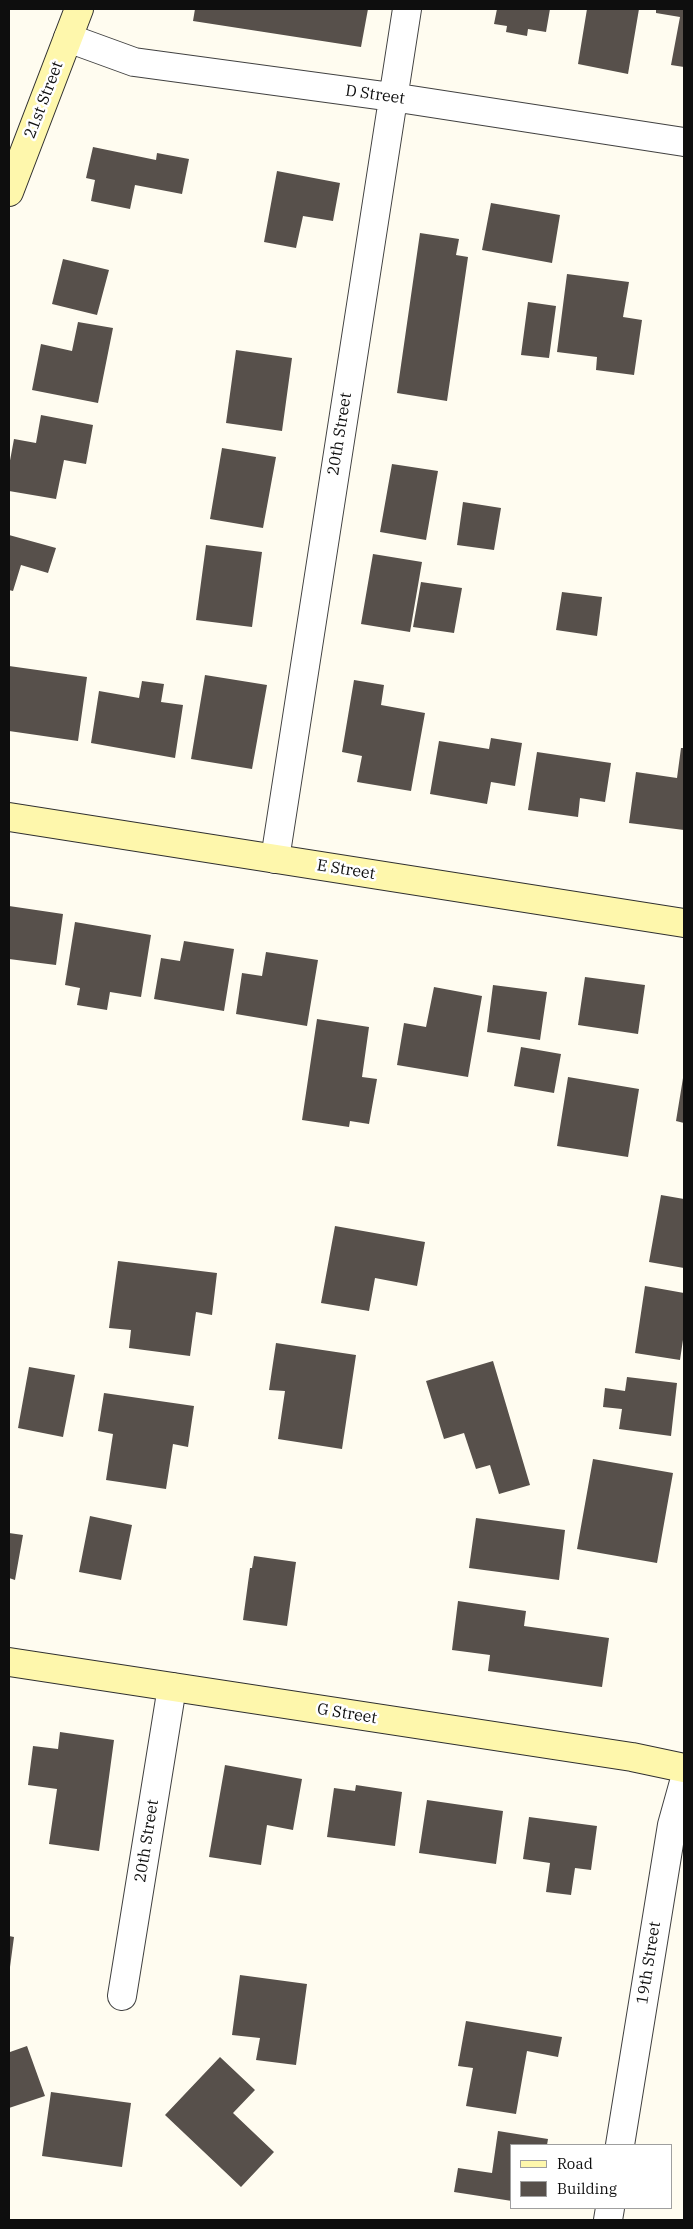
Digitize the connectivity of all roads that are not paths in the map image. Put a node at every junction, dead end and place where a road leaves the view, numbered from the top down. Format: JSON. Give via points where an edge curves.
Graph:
{"nodes":[{"id":1,"x":79,"y":9,"type":"edge"},
{"id":2,"x":407,"y":9,"type":"edge"},
{"id":3,"x":68,"y":38,"type":"junction"},
{"id":4,"x":392,"y":97,"type":"junction"},
{"id":5,"x":684,"y":142,"type":"edge"},
{"id":6,"x":9,"y":192,"type":"edge"},
{"id":7,"x":9,"y":817,"type":"edge"},
{"id":8,"x":275,"y":859,"type":"junction"},
{"id":9,"x":684,"y":923,"type":"edge"},
{"id":10,"x":9,"y":1662,"type":"edge"},
{"id":11,"x":172,"y":1687,"type":"junction"},
{"id":12,"x":684,"y":1768,"type":"edge"},
{"id":13,"x":684,"y":1782,"type":"edge"},
{"id":14,"x":122,"y":1996,"type":"dead end"},
{"id":15,"x":620,"y":2144,"type":"edge"}],
"edges":[{"from":1,"to":3,"type":"street","name":"21st Street"},
{"from":2,"to":4,"type":"street","name":"20th Street"},
{"from":3,"to":4,"type":"street","name":"D Street","via":[[134,62]]},
{"from":3,"to":6,"type":"street","name":"21st Street"},
{"from":4,"to":5,"type":"street","name":"D Street"},
{"from":4,"to":8,"type":"street","name":"20th Street"},
{"from":7,"to":8,"type":"street","name":"E Street"},
{"from":8,"to":9,"type":"street","name":"E Street"},
{"from":10,"to":11,"type":"street","name":"G Street"},
{"from":11,"to":12,"type":"street","name":"G Street","via":[[632,1757]]},
{"from":11,"to":14,"type":"street","name":"20th Street"},
{"from":13,"to":15,"type":"street","name":"19th Street","via":[[672,1825]]}]}
